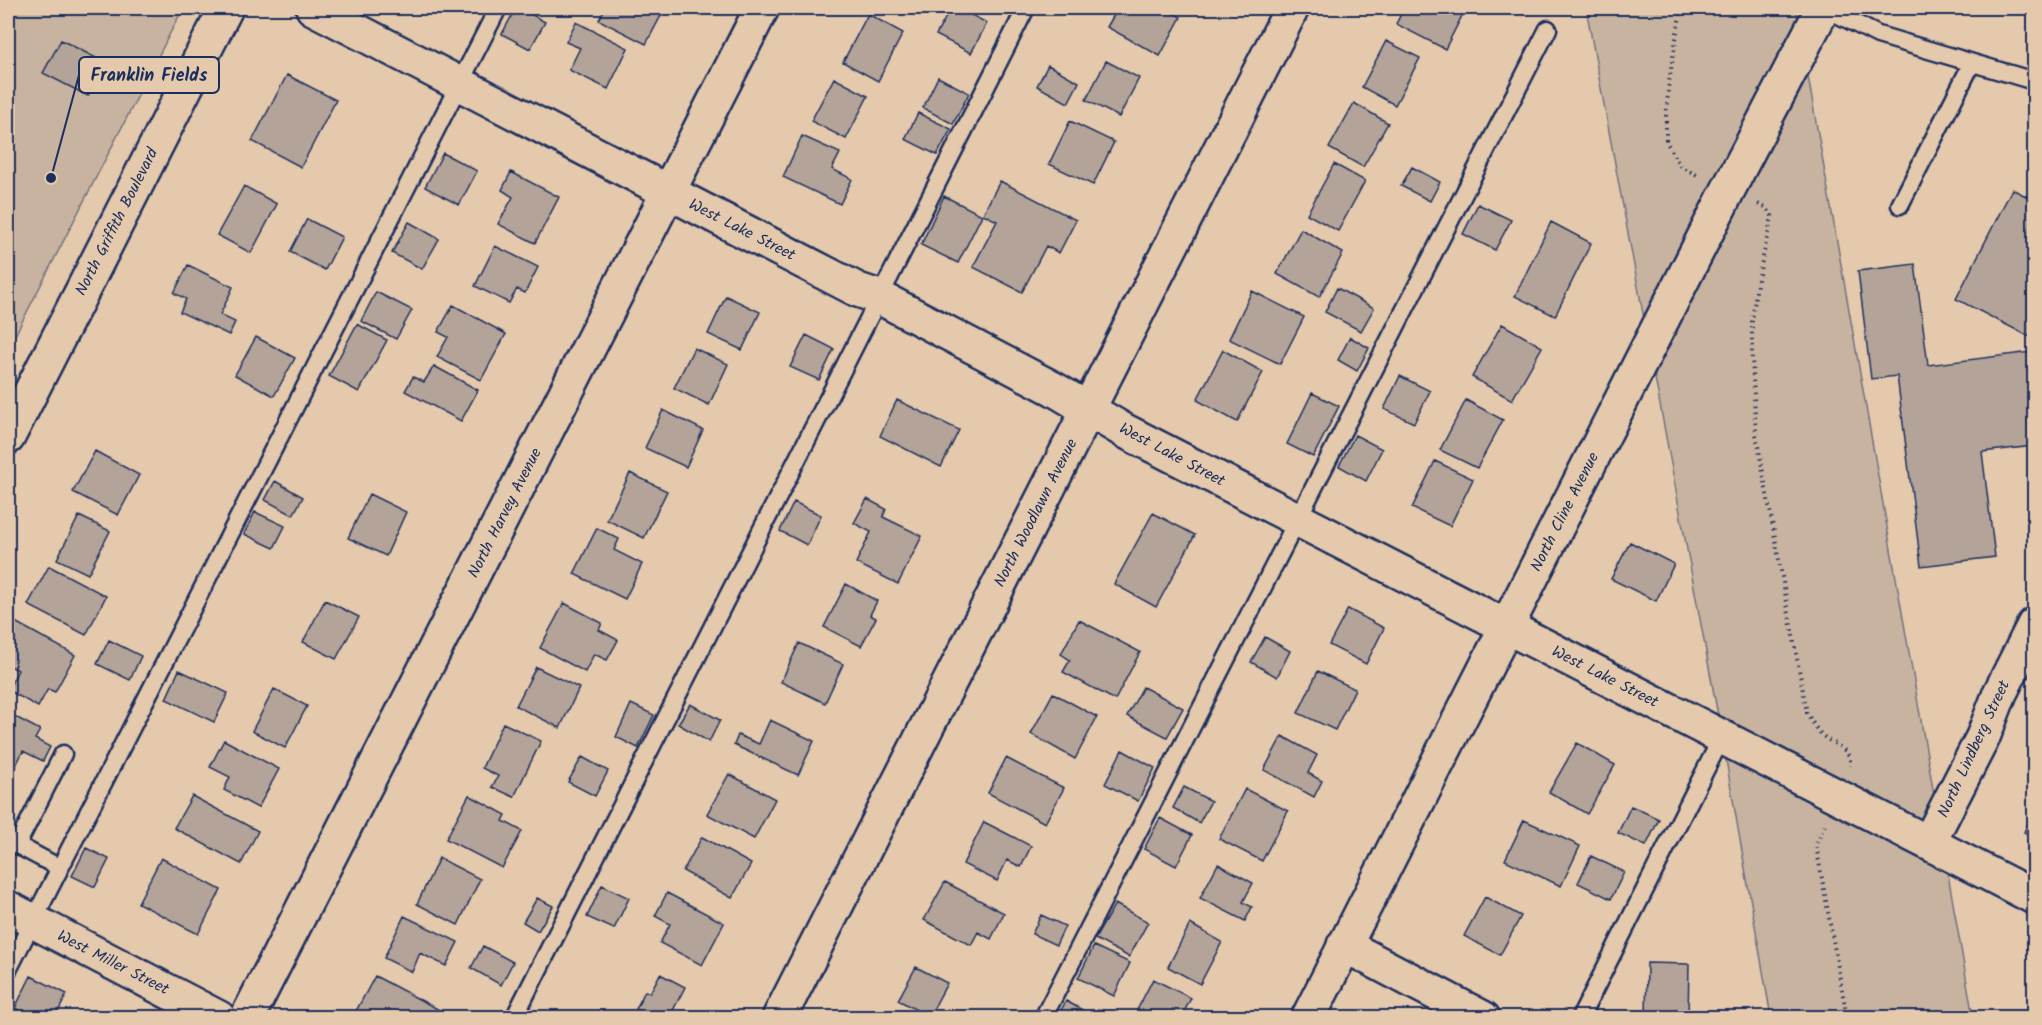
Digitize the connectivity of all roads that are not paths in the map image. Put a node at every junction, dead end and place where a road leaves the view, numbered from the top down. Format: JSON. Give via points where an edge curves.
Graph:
{"nodes":[{"id":1,"x":226,"y":8,"type":"edge"},
{"id":2,"x":313,"y":8,"type":"edge"},
{"id":3,"x":498,"y":8,"type":"edge"},
{"id":4,"x":762,"y":8,"type":"edge"},
{"id":5,"x":1026,"y":8,"type":"edge"},
{"id":6,"x":1292,"y":8,"type":"edge"},
{"id":7,"x":1824,"y":8,"type":"edge"},
{"id":8,"x":1548,"y":29,"type":"dead end"},
{"id":9,"x":1972,"y":63,"type":"junction"},
{"id":10,"x":2034,"y":81,"type":"edge"},
{"id":11,"x":459,"y":83,"type":"junction"},
{"id":12,"x":668,"y":192,"type":"junction"},
{"id":13,"x":1900,"y":205,"type":"dead end"},
{"id":14,"x":879,"y":297,"type":"junction"},
{"id":15,"x":1089,"y":409,"type":"junction"},
{"id":16,"x":8,"y":437,"type":"edge"},
{"id":17,"x":1297,"y":519,"type":"junction"},
{"id":18,"x":2034,"y":625,"type":"edge"},
{"id":19,"x":1506,"y":627,"type":"junction"},
{"id":20,"x":1722,"y":737,"type":"junction"},
{"id":21,"x":63,"y":754,"type":"dead end"},
{"id":22,"x":1929,"y":842,"type":"junction"},
{"id":23,"x":60,"y":868,"type":"junction"},
{"id":24,"x":2034,"y":897,"type":"edge"},
{"id":25,"x":20,"y":914,"type":"edge"},
{"id":26,"x":1344,"y":945,"type":"junction"},
{"id":27,"x":8,"y":970,"type":"edge"},
{"id":28,"x":219,"y":1017,"type":"edge"},
{"id":29,"x":247,"y":1017,"type":"edge"},
{"id":30,"x":514,"y":1017,"type":"edge"},
{"id":31,"x":779,"y":1017,"type":"edge"},
{"id":32,"x":1043,"y":1017,"type":"edge"},
{"id":33,"x":1308,"y":1017,"type":"edge"},
{"id":34,"x":1483,"y":1017,"type":"edge"},
{"id":35,"x":1580,"y":1017,"type":"edge"}],
"edges":[{"from":1,"to":16,"type":"street","name":"North Griffith Boulevard"},
{"from":2,"to":11,"type":"street","name":"West Lake Street"},
{"from":3,"to":11,"type":"lane"},
{"from":4,"to":12,"type":"street","name":"North Harvey Avenue"},
{"from":5,"to":14,"type":"lane"},
{"from":6,"to":15,"type":"street","name":"North Woodlawn Avenue"},
{"from":7,"to":9,"type":"lane","via":[[1878,35]]},
{"from":7,"to":19,"type":"street","name":"North Cline Avenue"},
{"from":8,"to":17,"type":"lane"},
{"from":9,"to":10,"type":"lane"},
{"from":9,"to":13,"type":"lane"},
{"from":11,"to":12,"type":"street","name":"West Lake Street"},
{"from":11,"to":23,"type":"lane"},
{"from":12,"to":14,"type":"street","name":"West Lake Street","via":[[858,290]]},
{"from":12,"to":29,"type":"street","name":"North Harvey Avenue"},
{"from":14,"to":15,"type":"street","name":"West Lake Street"},
{"from":14,"to":30,"type":"lane"},
{"from":15,"to":17,"type":"street","name":"West Lake Street"},
{"from":15,"to":31,"type":"street","name":"North Woodlawn Avenue"},
{"from":17,"to":19,"type":"street","name":"West Lake Street"},
{"from":17,"to":32,"type":"lane"},
{"from":18,"to":22,"type":"street","name":"North Lindberg Street"},
{"from":19,"to":20,"type":"street","name":"West Lake Street"},
{"from":19,"to":26,"type":"street","name":"North Cline Avenue"},
{"from":20,"to":22,"type":"street","name":"West Lake Street"},
{"from":20,"to":35,"type":"lane"},
{"from":21,"to":23,"type":"lane","via":[[17,845]]},
{"from":22,"to":24,"type":"street","name":"West Lake Street"},
{"from":23,"to":25,"type":"lane"},
{"from":25,"to":27,"type":"lane"},
{"from":25,"to":28,"type":"street","name":"West Miller Street"},
{"from":26,"to":33,"type":"street","name":"North Cline Avenue"},
{"from":26,"to":34,"type":"street"}]}
